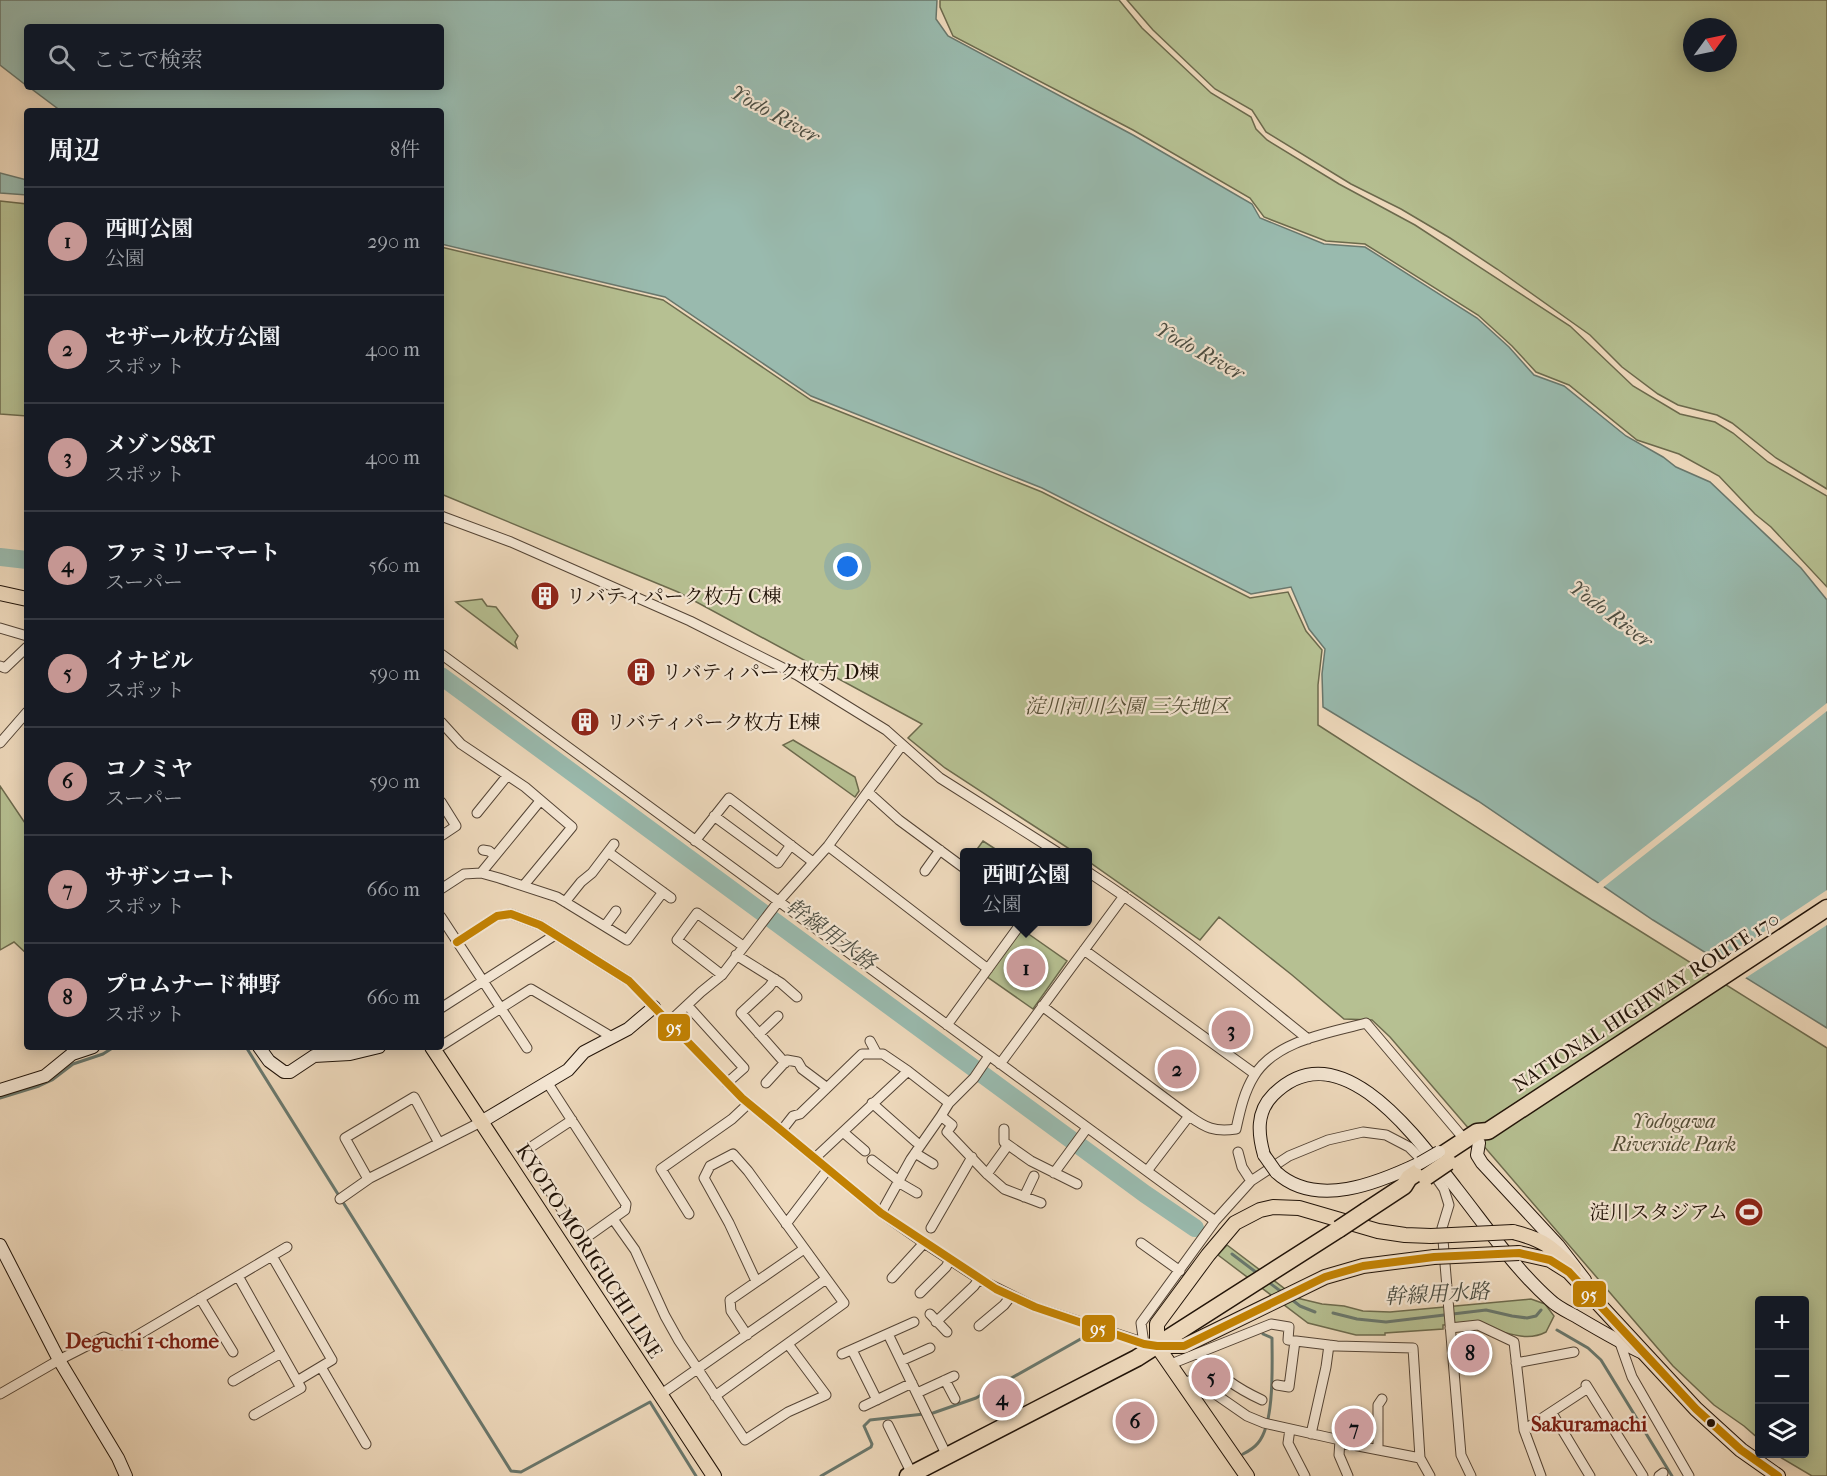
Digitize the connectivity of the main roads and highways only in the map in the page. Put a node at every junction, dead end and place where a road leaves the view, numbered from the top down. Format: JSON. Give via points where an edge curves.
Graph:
{"nodes":[{"id":1,"x":0,"y":592,"type":"edge"},
{"id":2,"x":24,"y":598,"type":"edge"},
{"id":3,"x":1827,"y":908,"type":"edge"},
{"id":4,"x":654,"y":1007,"type":"road end"},
{"id":5,"x":84,"y":1050,"type":"edge"},
{"id":6,"x":261,"y":1050,"type":"edge"},
{"id":7,"x":367,"y":1050,"type":"edge"},
{"id":8,"x":439,"y":1050,"type":"edge"},
{"id":9,"x":0,"y":1090,"type":"edge"},
{"id":10,"x":481,"y":1122,"type":"junction"},
{"id":11,"x":1479,"y":1137,"type":"junction"},
{"id":12,"x":1422,"y":1170,"type":"junction"},
{"id":13,"x":0,"y":1245,"type":"edge"},
{"id":14,"x":1585,"y":1280,"type":"junction"},
{"id":15,"x":1151,"y":1345,"type":"junction"},
{"id":16,"x":1648,"y":1356,"type":"junction"},
{"id":17,"x":910,"y":1475,"type":"edge"},
{"id":18,"x":126,"y":1476,"type":"edge"},
{"id":19,"x":714,"y":1476,"type":"edge"},
{"id":20,"x":1247,"y":1476,"type":"edge"},
{"id":21,"x":1778,"y":1476,"type":"edge"}],
"edges":[{"from":1,"to":2,"type":"main road"},
{"from":3,"to":11,"type":"highway","name":"NATIONAL HIGHWAY ROUTE 170"},
{"from":4,"to":10,"type":"main road","via":[[628,1029],[585,1052],[568,1070]]},
{"from":5,"to":9,"type":"main road","via":[[72,1054],[45,1076]]},
{"from":6,"to":7,"type":"main road","via":[[284,1072],[290,1072],[314,1056]]},
{"from":8,"to":10,"type":"main road","name":"KYOTO MORIGUCHI LINE"},
{"from":10,"to":19,"type":"main road","name":"KYOTO MORIGUCHI LINE"},
{"from":11,"to":12,"type":"highway","name":"NATIONAL HIGHWAY ROUTE 170","bridge":true},
{"from":11,"to":14,"type":"main road","via":[[1477,1155],[1482,1163]]},
{"from":12,"to":15,"type":"highway","name":"NATIONAL HIGHWAY ROUTE 170","bridge":true,"via":[[1414,1184],[1404,1185],[1253,1285]]},
{"from":12,"to":16,"type":"main road","bridge":true,"via":[[1339,1190],[1305,1188],[1284,1180],[1264,1155],[1259,1125],[1262,1110],[1280,1088],[1308,1074],[1325,1075],[1376,1097],[1405,1124],[1519,1268],[1551,1302]]},
{"from":13,"to":18,"type":"main road","via":[[59,1360]]},
{"from":14,"to":15,"type":"main road","bridge":true,"via":[[1547,1244],[1514,1232],[1406,1235],[1299,1208],[1273,1207],[1240,1220],[1226,1232],[1157,1324]]},
{"from":14,"to":16,"type":"main road","via":[[1630,1329]]},
{"from":15,"to":16,"type":"main road","bridge":true,"via":[[1184,1346],[1325,1277],[1363,1266],[1434,1257],[1519,1253],[1550,1260],[1569,1272]]},
{"from":15,"to":17,"type":"highway","name":"NATIONAL HIGHWAY ROUTE 170"},
{"from":15,"to":20,"type":"main road","via":[[1171,1364]]},
{"from":16,"to":21,"type":"main road","via":[[1696,1409]]}]}
